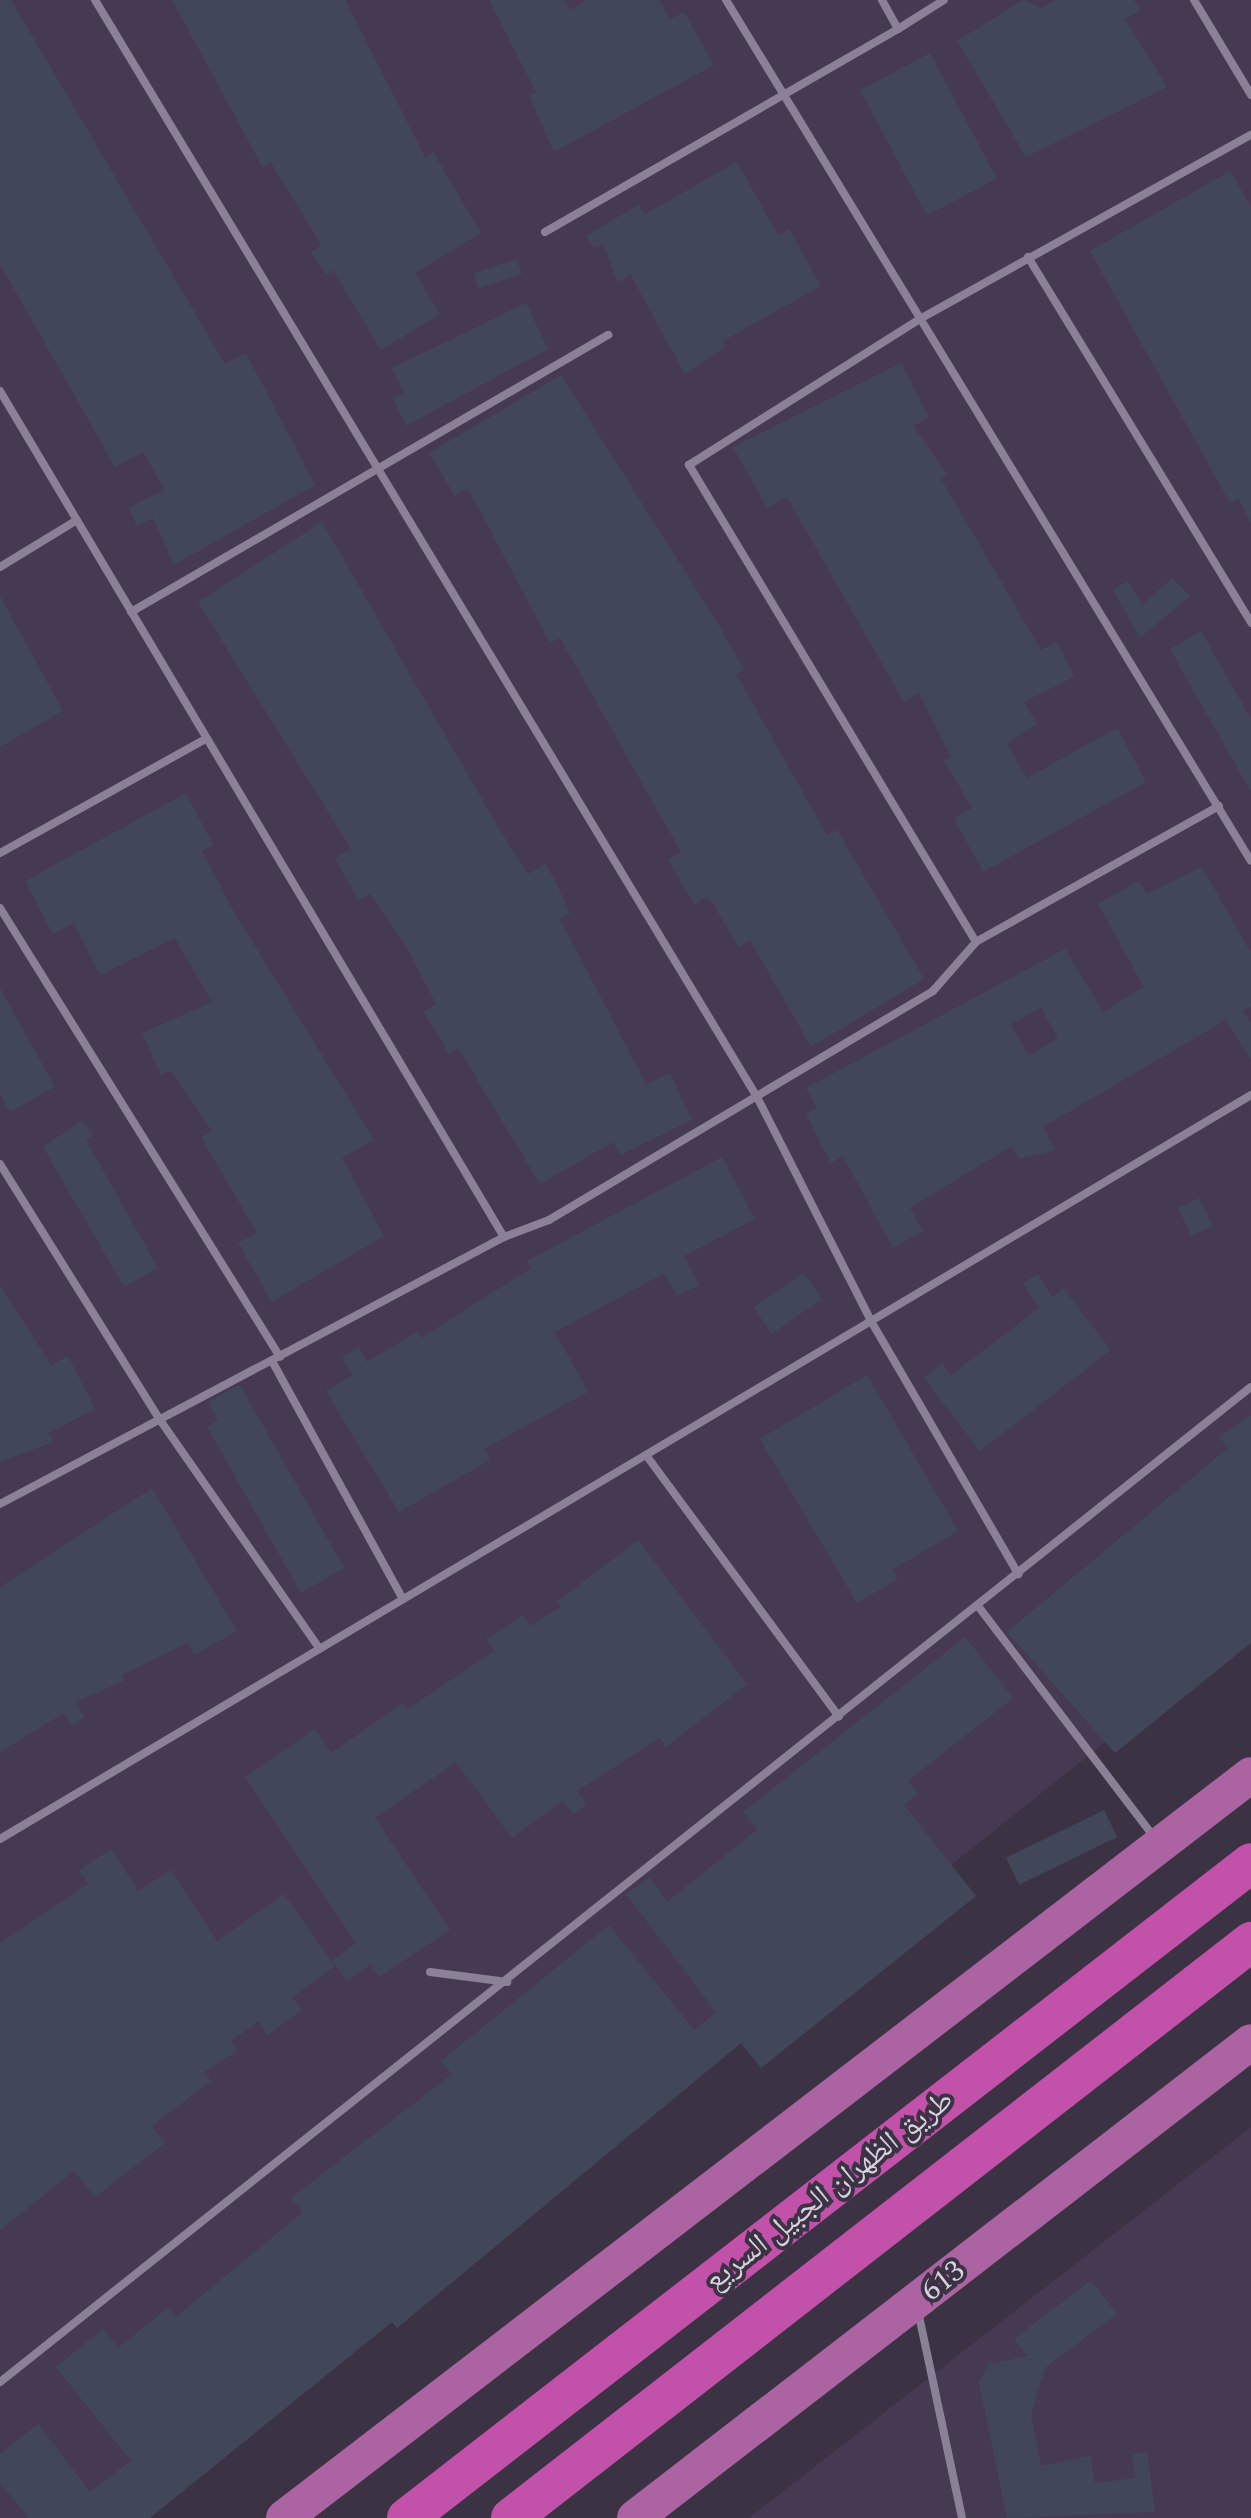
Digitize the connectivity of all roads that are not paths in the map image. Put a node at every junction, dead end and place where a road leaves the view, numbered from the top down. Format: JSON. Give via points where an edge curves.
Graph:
{"nodes":[{"id":1,"x":95,"y":0,"type":"edge"},
{"id":2,"x":726,"y":0,"type":"edge"},
{"id":3,"x":882,"y":0,"type":"edge"},
{"id":4,"x":944,"y":0,"type":"edge"},
{"id":5,"x":1194,"y":0,"type":"edge"},
{"id":6,"x":898,"y":29,"type":"junction"},
{"id":7,"x":783,"y":95,"type":"junction"},
{"id":8,"x":1251,"y":95,"type":"edge"},
{"id":9,"x":1251,"y":135,"type":"edge"},
{"id":10,"x":545,"y":232,"type":"dead end"},
{"id":11,"x":1028,"y":257,"type":"junction"},
{"id":12,"x":918,"y":320,"type":"junction"},
{"id":13,"x":608,"y":335,"type":"dead end"},
{"id":14,"x":0,"y":391,"type":"edge"},
{"id":15,"x":375,"y":466,"type":"junction"},
{"id":16,"x":77,"y":520,"type":"junction"},
{"id":17,"x":0,"y":567,"type":"edge"},
{"id":18,"x":131,"y":612,"type":"junction"},
{"id":19,"x":1251,"y":623,"type":"edge"},
{"id":20,"x":206,"y":739,"type":"junction"},
{"id":21,"x":1219,"y":806,"type":"junction"},
{"id":22,"x":0,"y":853,"type":"edge"},
{"id":23,"x":1251,"y":861,"type":"edge"},
{"id":24,"x":0,"y":908,"type":"edge"},
{"id":25,"x":976,"y":942,"type":"junction"},
{"id":26,"x":1251,"y":1095,"type":"edge"},
{"id":27,"x":757,"y":1097,"type":"junction"},
{"id":28,"x":0,"y":1164,"type":"edge"},
{"id":29,"x":504,"y":1237,"type":"junction"},
{"id":30,"x":871,"y":1321,"type":"junction"},
{"id":31,"x":276,"y":1359,"type":"junction"},
{"id":32,"x":1251,"y":1387,"type":"edge"},
{"id":33,"x":160,"y":1420,"type":"junction"},
{"id":34,"x":646,"y":1455,"type":"junction"},
{"id":35,"x":0,"y":1504,"type":"edge"},
{"id":36,"x":1018,"y":1574,"type":"junction"},
{"id":37,"x":403,"y":1599,"type":"junction"},
{"id":38,"x":978,"y":1606,"type":"junction"},
{"id":39,"x":320,"y":1649,"type":"junction"},
{"id":40,"x":839,"y":1717,"type":"junction"},
{"id":41,"x":1251,"y":1775,"type":"edge"},
{"id":42,"x":0,"y":1839,"type":"edge"},
{"id":43,"x":1161,"y":1846,"type":"junction"},
{"id":44,"x":1251,"y":1863,"type":"edge"},
{"id":45,"x":1251,"y":1942,"type":"edge"},
{"id":46,"x":1251,"y":1959,"type":"edge"},
{"id":47,"x":430,"y":1972,"type":"dead end"},
{"id":48,"x":507,"y":1982,"type":"junction"},
{"id":49,"x":1251,"y":2042,"type":"edge"},
{"id":50,"x":1113,"y":2050,"type":"junction"},
{"id":51,"x":916,"y":2302,"type":"junction"},
{"id":52,"x":0,"y":2382,"type":"edge"},
{"id":53,"x":517,"y":2431,"type":"junction"},
{"id":54,"x":284,"y":2518,"type":"edge"},
{"id":55,"x":394,"y":2518,"type":"edge"},
{"id":56,"x":407,"y":2518,"type":"edge"},
{"id":57,"x":511,"y":2518,"type":"edge"},
{"id":58,"x":635,"y":2518,"type":"edge"},
{"id":59,"x":962,"y":2518,"type":"edge"}],
"edges":[{"from":1,"to":15,"type":"street"},
{"from":2,"to":7,"type":"street"},
{"from":3,"to":6,"type":"street"},
{"from":4,"to":6,"type":"street"},
{"from":5,"to":8,"type":"street"},
{"from":6,"to":7,"type":"street"},
{"from":7,"to":10,"type":"street"},
{"from":7,"to":12,"type":"street"},
{"from":9,"to":11,"type":"street"},
{"from":11,"to":12,"type":"street"},
{"from":11,"to":19,"type":"street"},
{"from":12,"to":21,"type":"street"},
{"from":12,"to":25,"type":"street","via":[[689,465]]},
{"from":13,"to":15,"type":"street"},
{"from":14,"to":16,"type":"street"},
{"from":15,"to":18,"type":"street"},
{"from":15,"to":27,"type":"street"},
{"from":16,"to":17,"type":"street"},
{"from":16,"to":18,"type":"street"},
{"from":18,"to":20,"type":"street"},
{"from":20,"to":22,"type":"street"},
{"from":20,"to":29,"type":"street"},
{"from":21,"to":23,"type":"street"},
{"from":21,"to":25,"type":"street"},
{"from":24,"to":31,"type":"street"},
{"from":25,"to":27,"type":"street","via":[[933,991]]},
{"from":26,"to":30,"type":"street"},
{"from":27,"to":29,"type":"street","via":[[549,1220]]},
{"from":27,"to":30,"type":"street"},
{"from":28,"to":33,"type":"street"},
{"from":29,"to":31,"type":"street"},
{"from":30,"to":34,"type":"street"},
{"from":30,"to":36,"type":"street"},
{"from":31,"to":33,"type":"street"},
{"from":31,"to":37,"type":"street"},
{"from":32,"to":36,"type":"street"},
{"from":33,"to":35,"type":"street"},
{"from":33,"to":39,"type":"street"},
{"from":34,"to":37,"type":"street"},
{"from":34,"to":40,"type":"street"},
{"from":36,"to":38,"type":"street"},
{"from":37,"to":39,"type":"street"},
{"from":38,"to":40,"type":"street"},
{"from":38,"to":43,"type":"street"},
{"from":39,"to":42,"type":"street"},
{"from":40,"to":48,"type":"street"},
{"from":41,"to":43,"type":"main road"},
{"from":43,"to":54,"type":"main road"},
{"from":44,"to":53,"type":"highway","name":"طريق الظهران الجبيل السريع"},
{"from":45,"to":50,"type":"highway"},
{"from":46,"to":50,"type":"highway"},
{"from":47,"to":48,"type":"street"},
{"from":48,"to":52,"type":"street"},
{"from":49,"to":51,"type":"main road","name":"613"},
{"from":50,"to":57,"type":"highway"},
{"from":51,"to":58,"type":"main road","name":"613"},
{"from":51,"to":59,"type":"street"},
{"from":53,"to":55,"type":"highway"},
{"from":53,"to":56,"type":"highway","name":"طريق الظهران الجبيل السريع"}]}
